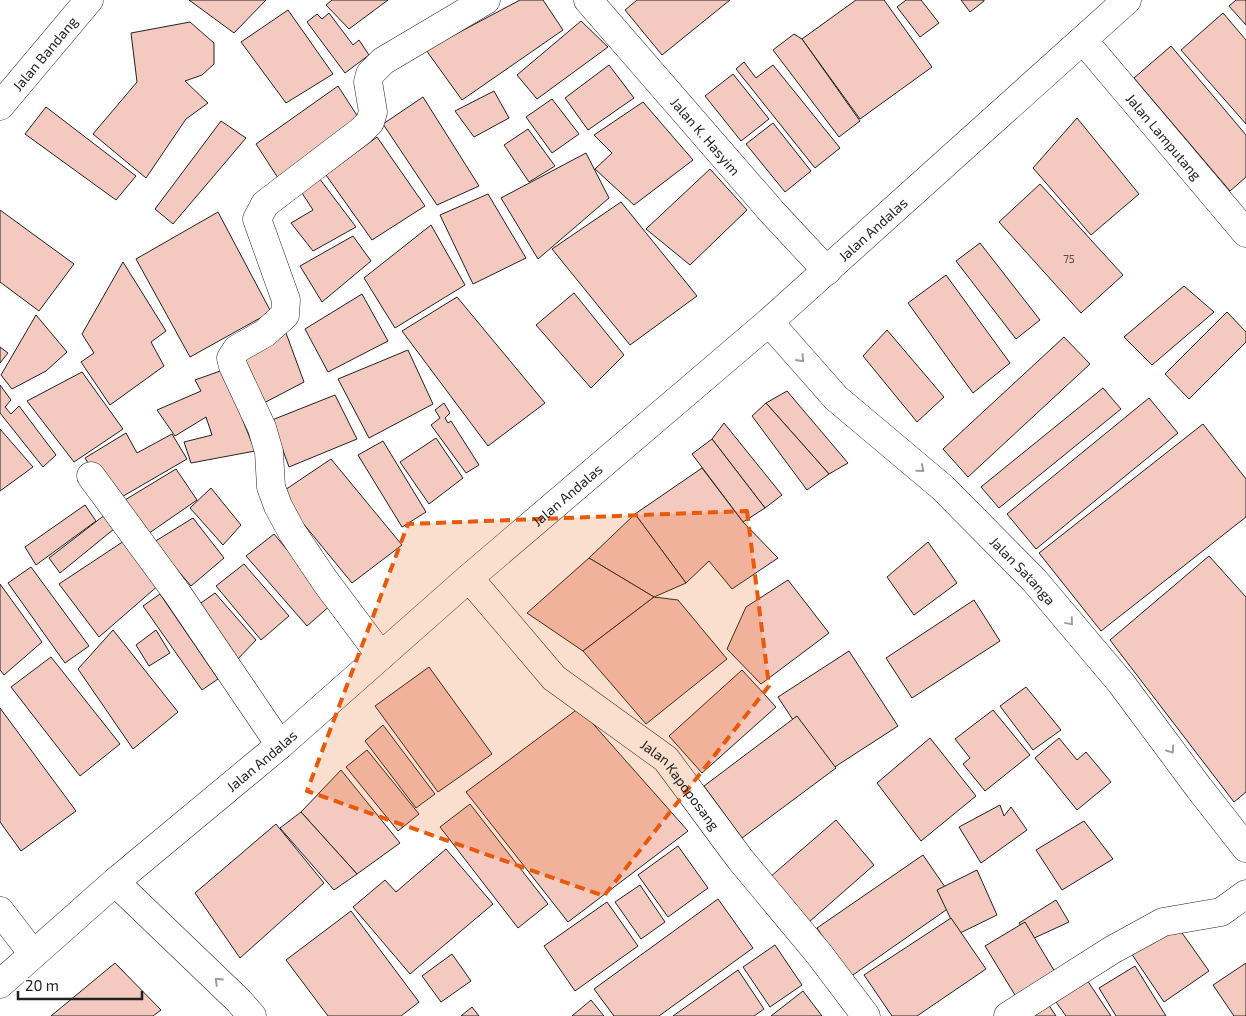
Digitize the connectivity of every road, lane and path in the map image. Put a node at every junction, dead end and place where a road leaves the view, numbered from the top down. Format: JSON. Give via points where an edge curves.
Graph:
{"nodes":[{"id":1,"x":89,"y":0,"type":"edge"},
{"id":2,"x":486,"y":0,"type":"edge"},
{"id":3,"x":588,"y":0,"type":"edge"},
{"id":4,"x":1127,"y":0,"type":"edge"},
{"id":5,"x":1083,"y":40,"type":"junction"},
{"id":6,"x":0,"y":106,"type":"edge"},
{"id":7,"x":1246,"y":234,"type":"edge"},
{"id":8,"x":827,"y":271,"type":"junction"},
{"id":9,"x":769,"y":322,"type":"junction"},
{"id":10,"x":91,"y":476,"type":"dead end"},
{"id":11,"x":469,"y":578,"type":"junction"},
{"id":12,"x":380,"y":656,"type":"junction"},
{"id":13,"x":280,"y":745,"type":"junction"},
{"id":14,"x":1246,"y":848,"type":"edge"},
{"id":15,"x":115,"y":882,"type":"junction"},
{"id":16,"x":1246,"y":894,"type":"edge"},
{"id":17,"x":0,"y":911,"type":"edge"},
{"id":18,"x":33,"y":954,"type":"junction"},
{"id":19,"x":0,"y":984,"type":"edge"},
{"id":20,"x":252,"y":1016,"type":"edge"},
{"id":21,"x":866,"y":1016,"type":"edge"},
{"id":22,"x":1008,"y":1016,"type":"edge"}],
"edges":[{"from":1,"to":6,"type":"street","name":"Jalan Bandang"},
{"from":2,"to":12,"type":"street","via":[[383,61],[370,74],[368,82],[370,122],[265,204],[257,218],[286,300],[285,315],[265,333],[237,349],[231,358],[262,428],[269,452],[271,487],[278,506],[324,580]]},
{"from":3,"to":8,"type":"street","name":"Jalan K. Hasyim"},
{"from":4,"to":5,"type":"street","name":"Jalan Andalas"},
{"from":5,"to":7,"type":"street","name":"Jalan Lamputang"},
{"from":5,"to":8,"type":"street","name":"Jalan Andalas"},
{"from":8,"to":9,"type":"street","name":"Jalan Andalas"},
{"from":9,"to":11,"type":"street","name":"Jalan Andalas"},
{"from":9,"to":14,"type":"street","name":"Jalan Satanga","one_way":true,"via":[[836,398],[943,488],[1034,580],[1122,683]]},
{"from":10,"to":13,"type":"street"},
{"from":11,"to":12,"type":"street","name":"Jalan Andalas"},
{"from":11,"to":21,"type":"street","name":"Jalan Kapoposang","via":[[554,678],[666,759],[740,860]]},
{"from":12,"to":13,"type":"street","name":"Jalan Andalas"},
{"from":13,"to":15,"type":"street","name":"Jalan Andalas"},
{"from":15,"to":18,"type":"street","name":"Jalan Andalas"},
{"from":20,"to":15,"type":"street","one_way":true},
{"from":16,"to":22,"type":"street","via":[[1221,912],[1163,922],[1112,950]]},
{"from":17,"to":18,"type":"street"},
{"from":18,"to":19,"type":"street","name":"Jalan Andalas"}]}
